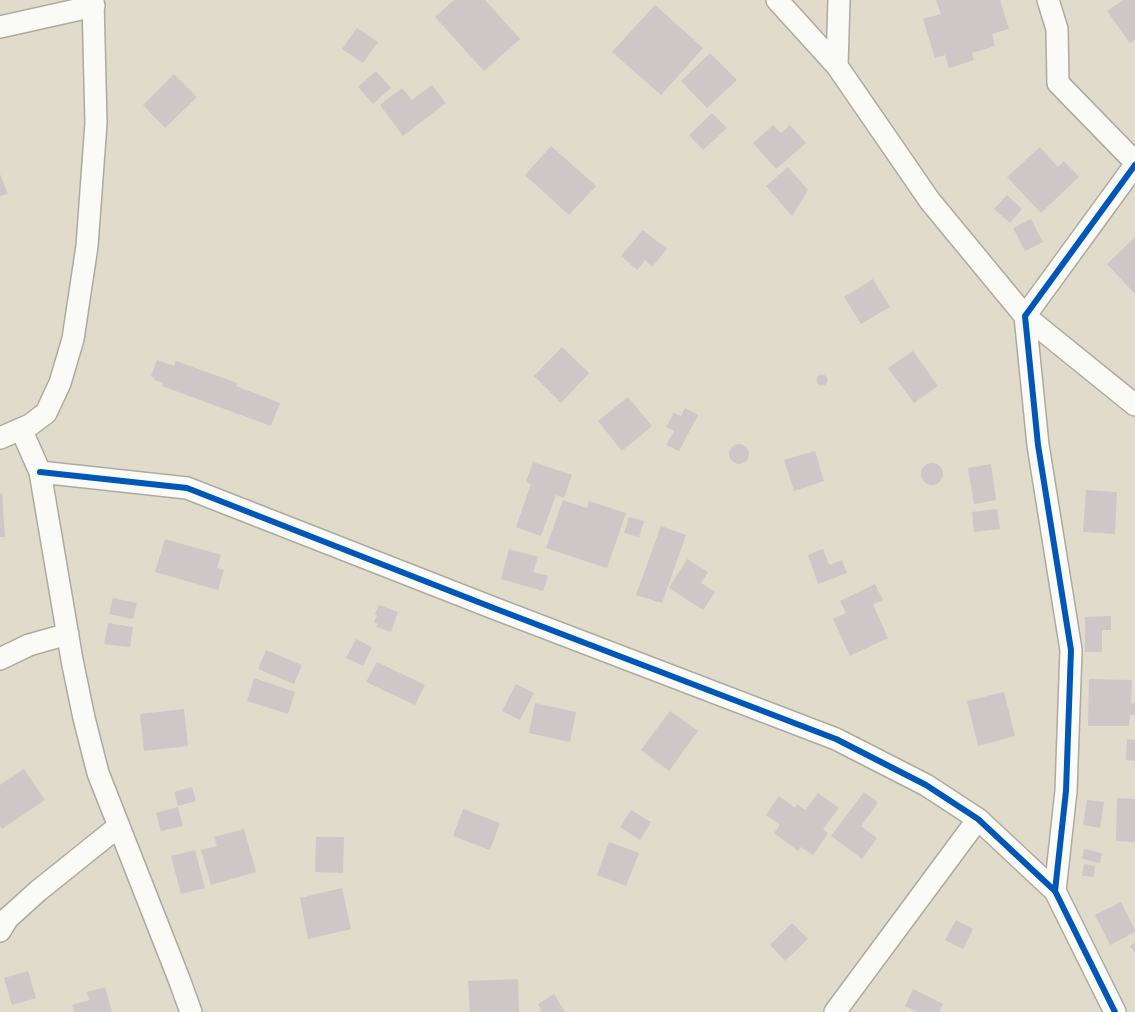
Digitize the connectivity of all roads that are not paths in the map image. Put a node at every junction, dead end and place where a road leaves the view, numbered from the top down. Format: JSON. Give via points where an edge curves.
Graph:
{"nodes":[{"id":1,"x":777,"y":0,"type":"edge"},
{"id":2,"x":839,"y":0,"type":"edge"},
{"id":3,"x":1048,"y":0,"type":"edge"},
{"id":4,"x":93,"y":3,"type":"edge"},
{"id":5,"x":0,"y":27,"type":"edge"},
{"id":6,"x":837,"y":66,"type":"junction"},
{"id":7,"x":1135,"y":164,"type":"edge"},
{"id":8,"x":1024,"y":316,"type":"junction"},
{"id":9,"x":1135,"y":405,"type":"edge"},
{"id":10,"x":21,"y":429,"type":"junction"},
{"id":11,"x":0,"y":438,"type":"edge"},
{"id":12,"x":40,"y":472,"type":"junction"},
{"id":13,"x":68,"y":634,"type":"junction"},
{"id":14,"x":0,"y":659,"type":"edge"},
{"id":15,"x":978,"y":819,"type":"junction"},
{"id":16,"x":119,"y":826,"type":"junction"},
{"id":17,"x":1055,"y":892,"type":"junction"},
{"id":18,"x":0,"y":931,"type":"edge"},
{"id":19,"x":192,"y":1012,"type":"edge"},
{"id":20,"x":835,"y":1012,"type":"edge"},
{"id":21,"x":1115,"y":1012,"type":"edge"}],
"edges":[{"from":1,"to":6,"type":"street"},
{"from":2,"to":6,"type":"street"},
{"from":3,"to":7,"type":"street","via":[[1056,29],[1058,83]]},
{"from":4,"to":5,"type":"street"},
{"from":4,"to":10,"type":"street","via":[[96,123],[87,246],[73,340],[60,383],[46,412]]},
{"from":6,"to":8,"type":"street","via":[[930,201]]},
{"from":7,"to":8,"type":"street"},
{"from":8,"to":9,"type":"street"},
{"from":8,"to":17,"type":"street","via":[[1038,444],[1071,650],[1066,791]]},
{"from":10,"to":11,"type":"street"},
{"from":10,"to":12,"type":"street"},
{"from":12,"to":13,"type":"street"},
{"from":12,"to":15,"type":"street","via":[[187,488],[836,739],[926,785]]},
{"from":13,"to":14,"type":"street","via":[[29,644]]},
{"from":13,"to":16,"type":"street","via":[[98,773]]},
{"from":15,"to":17,"type":"street"},
{"from":15,"to":20,"type":"street"},
{"from":16,"to":18,"type":"street","via":[[38,891],[8,918]]},
{"from":16,"to":19,"type":"street"},
{"from":17,"to":21,"type":"street"}]}
